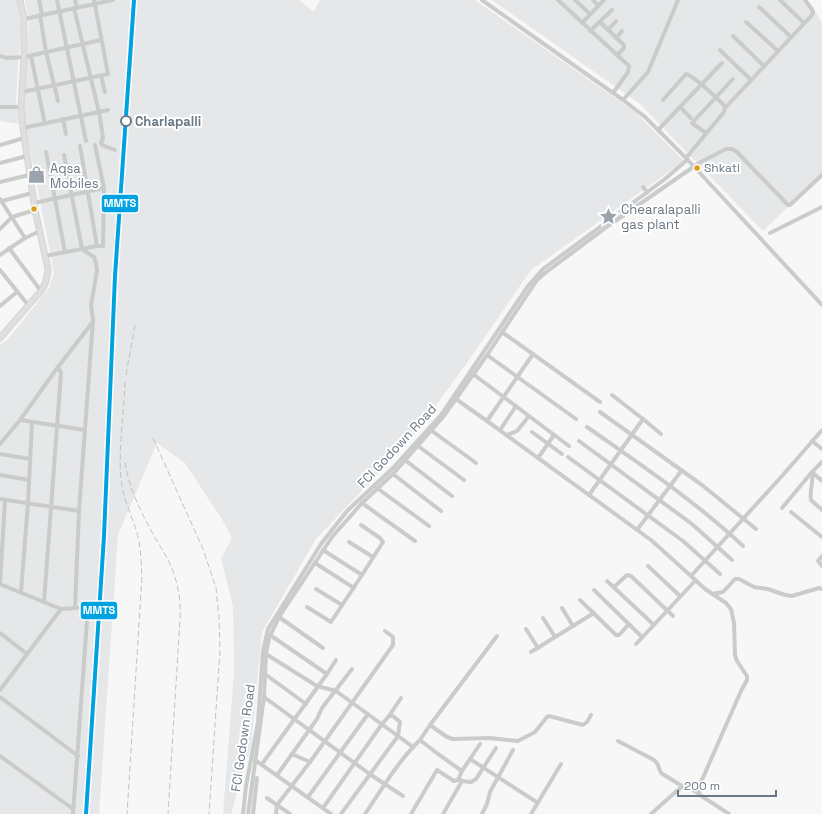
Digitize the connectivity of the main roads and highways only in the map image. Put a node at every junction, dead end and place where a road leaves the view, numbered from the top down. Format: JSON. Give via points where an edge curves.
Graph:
{"nodes":[{"id":1,"x":20,"y":0,"type":"edge"},
{"id":2,"x":0,"y":338,"type":"edge"}],
"edges":[{"from":1,"to":2,"type":"main road","via":[[24,19],[21,107],[24,138],[34,210],[48,269],[41,291]]}]}
